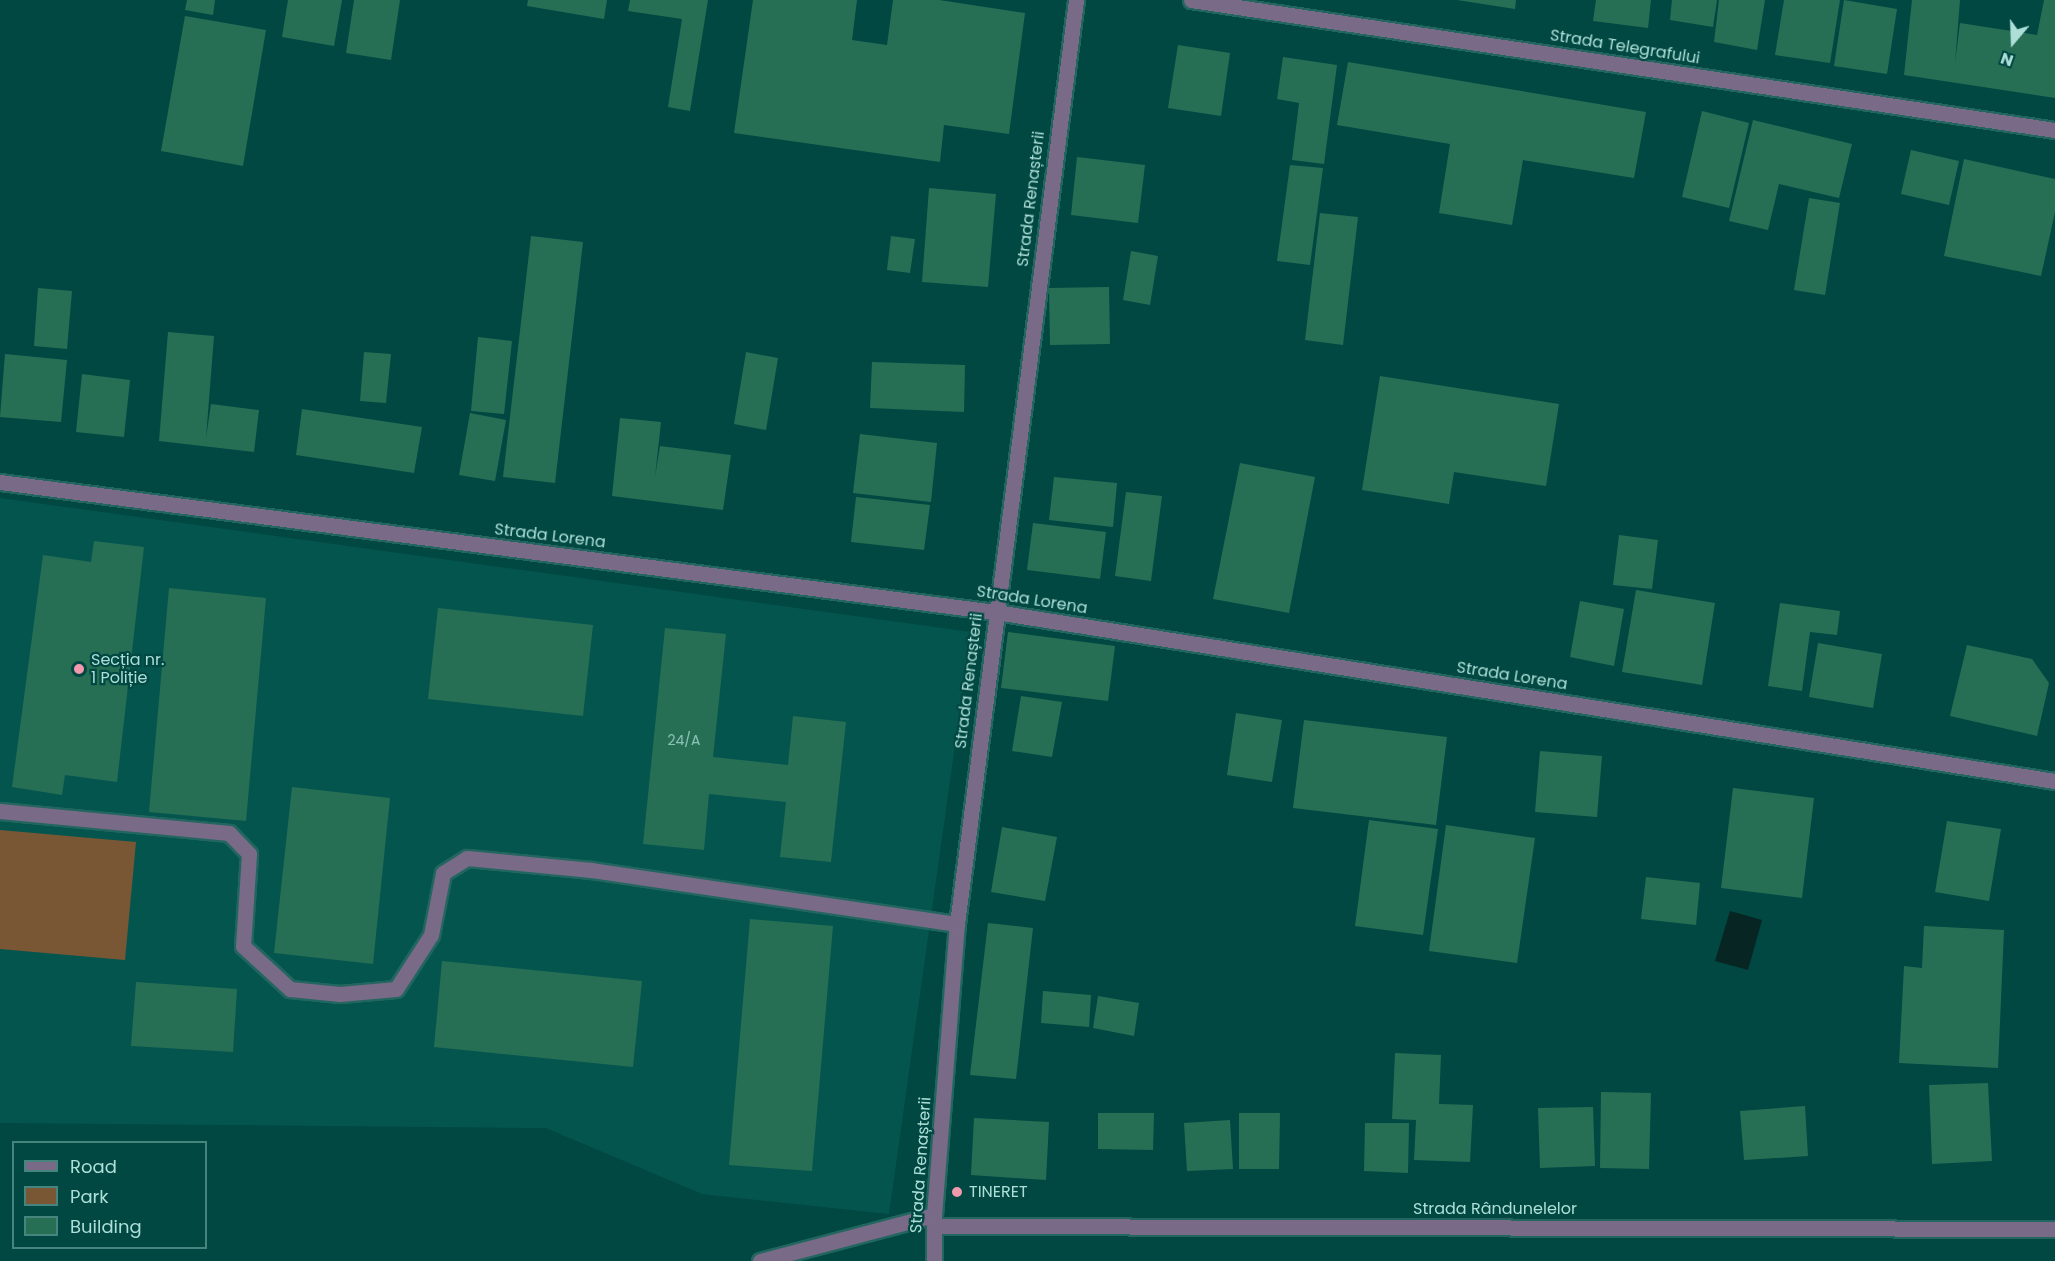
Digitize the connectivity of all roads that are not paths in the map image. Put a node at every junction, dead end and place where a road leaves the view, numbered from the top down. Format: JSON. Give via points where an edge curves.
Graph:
{"nodes":[{"id":1,"x":1076,"y":0,"type":"edge"},
{"id":2,"x":1191,"y":0,"type":"edge"},
{"id":3,"x":2055,"y":130,"type":"edge"},
{"id":4,"x":0,"y":482,"type":"edge"},
{"id":5,"x":996,"y":612,"type":"junction"},
{"id":6,"x":2055,"y":781,"type":"edge"},
{"id":7,"x":0,"y":811,"type":"edge"},
{"id":8,"x":957,"y":924,"type":"junction"},
{"id":9,"x":935,"y":1221,"type":"junction"},
{"id":10,"x":2055,"y":1229,"type":"edge"},
{"id":11,"x":760,"y":1261,"type":"edge"},
{"id":12,"x":934,"y":1261,"type":"edge"}],
"edges":[{"from":1,"to":5,"type":"street","name":"Strada Renașterii"},
{"from":2,"to":3,"type":"street","name":"Strada Telegrafului"},
{"from":4,"to":5,"type":"street","name":"Strada Lorena"},
{"from":5,"to":6,"type":"street","name":"Strada Lorena"},
{"from":5,"to":8,"type":"street","name":"Strada Renașterii"},
{"from":7,"to":8,"type":"street","via":[[229,833],[249,854],[243,946],[290,989],[340,994],[396,989],[431,935],[443,873],[468,858],[591,870]]},
{"from":8,"to":9,"type":"street","name":"Strada Renașterii"},
{"from":9,"to":10,"type":"street","name":"Strada Rândunelelor"},
{"from":9,"to":11,"type":"street","name":"Strada Rândunelelor"},
{"from":9,"to":12,"type":"street","name":"Strada Renașterii"}]}
